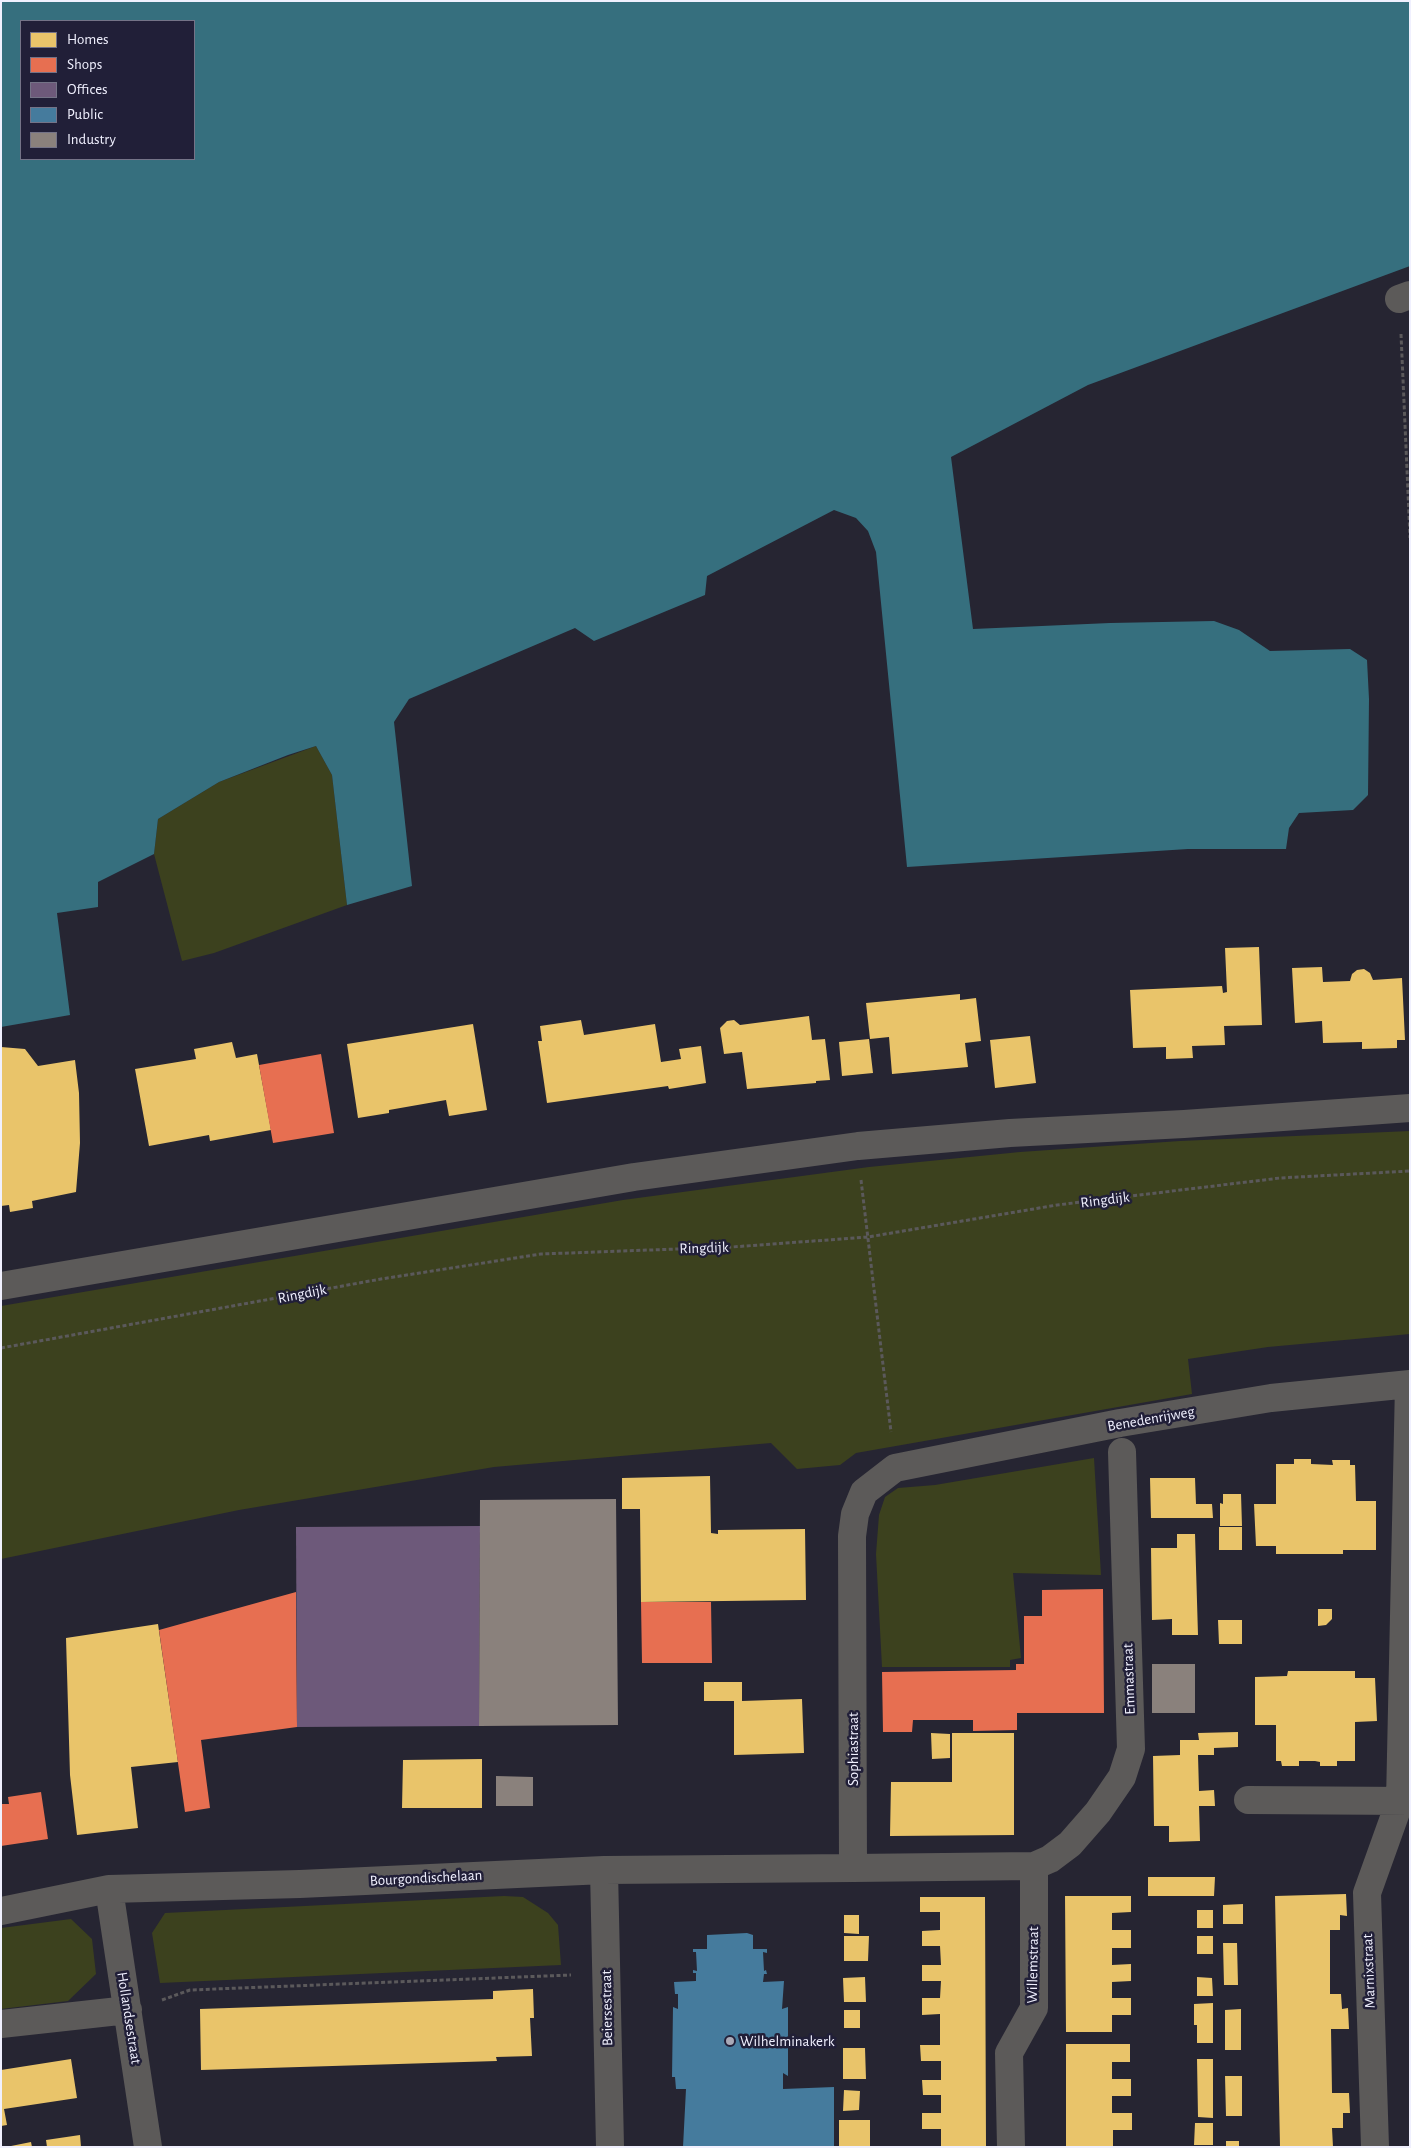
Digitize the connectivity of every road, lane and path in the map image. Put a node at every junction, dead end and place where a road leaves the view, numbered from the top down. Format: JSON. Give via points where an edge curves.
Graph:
{"nodes":[{"id":1,"x":1404,"y":297,"type":"edge"},
{"id":2,"x":1410,"y":538,"type":"edge"},
{"id":3,"x":1410,"y":1108,"type":"edge"},
{"id":4,"x":1410,"y":1171,"type":"edge"},
{"id":5,"x":862,"y":1191,"type":"dead end"},
{"id":6,"x":868,"y":1237,"type":"junction"},
{"id":7,"x":1,"y":1286,"type":"edge"},
{"id":8,"x":1,"y":1348,"type":"edge"},
{"id":9,"x":1410,"y":1384,"type":"edge"},
{"id":10,"x":1122,"y":1452,"type":"dead end"},
{"id":11,"x":895,"y":1468,"type":"junction"},
{"id":12,"x":1248,"y":1800,"type":"dead end"},
{"id":13,"x":1405,"y":1801,"type":"edge"},
{"id":14,"x":1034,"y":1866,"type":"junction"},
{"id":15,"x":854,"y":1868,"type":"junction"},
{"id":16,"x":604,"y":1870,"type":"junction"},
{"id":17,"x":109,"y":1888,"type":"junction"},
{"id":18,"x":1,"y":1912,"type":"edge"},
{"id":19,"x":606,"y":1974,"type":"junction"},
{"id":20,"x":128,"y":2010,"type":"junction"},
{"id":21,"x":1,"y":2024,"type":"edge"},
{"id":22,"x":148,"y":2147,"type":"edge"},
{"id":23,"x":610,"y":2147,"type":"edge"},
{"id":24,"x":1011,"y":2147,"type":"edge"},
{"id":25,"x":1375,"y":2147,"type":"edge"}],
"edges":[{"from":1,"to":2,"type":"path"},
{"from":3,"to":7,"type":"street","via":[[1010,1133],[858,1146],[634,1177]]},
{"from":4,"to":6,"type":"path","name":"Ringdijk","via":[[1280,1178],[1057,1206]]},
{"from":5,"to":6,"type":"path"},
{"from":6,"to":8,"type":"path","name":"Ringdijk","via":[[732,1247],[541,1254],[381,1279]]},
{"from":6,"to":11,"type":"path"},
{"from":9,"to":11,"type":"street","name":"Benedenrijweg","via":[[1261,1400]]},
{"from":9,"to":13,"type":"street","name":"Marnixstraat"},
{"from":10,"to":14,"type":"street","name":"Emmastraat","via":[[1131,1749],[1122,1776],[1098,1812],[1070,1844]]},
{"from":11,"to":15,"type":"street","name":"Sophiastraat","via":[[864,1492],[853,1529]]},
{"from":12,"to":13,"type":"street"},
{"from":13,"to":25,"type":"street","name":"Marnixstraat","via":[[1367,1893]]},
{"from":14,"to":15,"type":"street"},
{"from":14,"to":24,"type":"street","name":"Willemstraat","via":[[1034,2008],[1009,2053]]},
{"from":15,"to":16,"type":"street","name":"Bourgondischelaan"},
{"from":16,"to":17,"type":"street","name":"Bourgondischelaan"},
{"from":16,"to":19,"type":"street","name":"Beiersestraat"},
{"from":17,"to":18,"type":"street","name":"Bourgondischelaan"},
{"from":17,"to":20,"type":"street","name":"Hollandsestraat"},
{"from":19,"to":20,"type":"path","via":[[190,1990]]},
{"from":19,"to":23,"type":"street","name":"Beiersestraat"},
{"from":20,"to":21,"type":"street"},
{"from":20,"to":22,"type":"street","name":"Hollandsestraat"}]}
